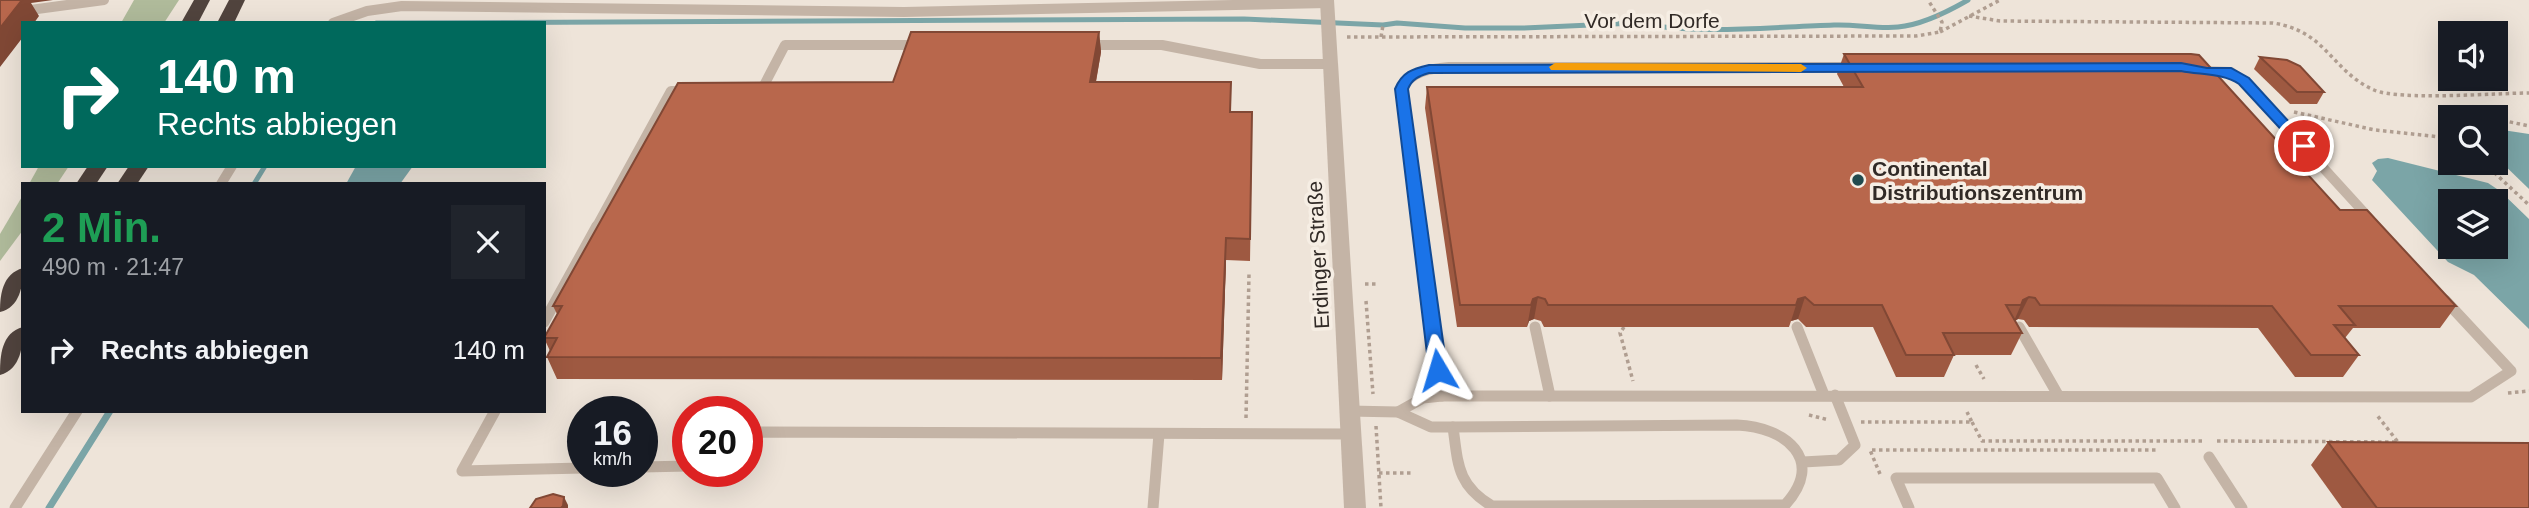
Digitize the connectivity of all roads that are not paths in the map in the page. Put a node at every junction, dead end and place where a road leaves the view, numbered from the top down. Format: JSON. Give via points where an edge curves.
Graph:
{"nodes":[{"id":1,"x":104,"y":0,"type":"edge"},
{"id":2,"x":202,"y":0,"type":"edge"},
{"id":3,"x":237,"y":0,"type":"edge"},
{"id":4,"x":0,"y":14,"type":"edge"},
{"id":5,"x":1327,"y":17,"type":"edge"},
{"id":6,"x":190,"y":21,"type":"edge"},
{"id":7,"x":226,"y":21,"type":"edge"},
{"id":8,"x":338,"y":21,"type":"edge"},
{"id":9,"x":925,"y":45,"type":"edge"},
{"id":10,"x":1079,"y":45,"type":"edge"},
{"id":11,"x":1329,"y":64,"type":"junction"},
{"id":12,"x":1861,"y":67,"type":"edge"},
{"id":13,"x":2194,"y":70,"type":"edge"},
{"id":14,"x":698,"y":91,"type":"edge"},
{"id":15,"x":750,"y":91,"type":"edge"},
{"id":16,"x":2379,"y":228,"type":"edge"},
{"id":17,"x":21,"y":278,"type":"edge"},
{"id":18,"x":2436,"y":289,"type":"edge"},
{"id":19,"x":0,"y":305,"type":"edge"},
{"id":20,"x":546,"y":318,"type":"edge"},
{"id":21,"x":1535,"y":327,"type":"dead end"},
{"id":22,"x":1797,"y":327,"type":"dead end"},
{"id":23,"x":2019,"y":327,"type":"edge"},
{"id":24,"x":21,"y":338,"type":"edge"},
{"id":25,"x":0,"y":367,"type":"edge"},
{"id":26,"x":1830,"y":395,"type":"junction"},
{"id":27,"x":1442,"y":396,"type":"junction"},
{"id":28,"x":1550,"y":396,"type":"junction"},
{"id":29,"x":2058,"y":396,"type":"junction"},
{"id":30,"x":1349,"y":411,"type":"junction"},
{"id":31,"x":1398,"y":412,"type":"junction"},
{"id":32,"x":76,"y":413,"type":"edge"},
{"id":33,"x":494,"y":413,"type":"edge"},
{"id":34,"x":1453,"y":427,"type":"junction"},
{"id":35,"x":763,"y":432,"type":"edge"},
{"id":36,"x":1159,"y":434,"type":"junction"},
{"id":37,"x":1351,"y":434,"type":"junction"},
{"id":38,"x":2208,"y":457,"type":"dead end"},
{"id":39,"x":1803,"y":462,"type":"junction"},
{"id":40,"x":567,"y":468,"type":"edge"},
{"id":41,"x":15,"y":508,"type":"edge"},
{"id":42,"x":1153,"y":508,"type":"edge"},
{"id":43,"x":1355,"y":508,"type":"edge"},
{"id":44,"x":1909,"y":508,"type":"edge"},
{"id":45,"x":2175,"y":508,"type":"edge"},
{"id":46,"x":2242,"y":508,"type":"edge"}],
"edges":[{"from":1,"to":4,"type":"lane"},
{"from":2,"to":6,"type":"highway"},
{"from":3,"to":7,"type":"highway"},
{"from":5,"to":8,"type":"lane","via":[[402,6],[367,10]]},
{"from":5,"to":11,"type":"street","name":"Erdinger Straße"},
{"from":9,"to":15,"type":"lane","via":[[785,44],[764,91]]},
{"from":10,"to":11,"type":"lane","via":[[1162,45],[1260,64]]},
{"from":11,"to":30,"type":"street","name":"Erdinger Straße"},
{"from":12,"to":27,"type":"lane","via":[[1449,67],[1405,79],[1401,89]]},
{"from":13,"to":16,"type":"lane","via":[[2231,72],[2244,81]]},
{"from":14,"to":20,"type":"lane","via":[[671,91]]},
{"from":17,"to":19,"type":"highway"},
{"from":18,"to":29,"type":"lane","via":[[2511,371],[2471,397]]},
{"from":21,"to":28,"type":"lane"},
{"from":22,"to":26,"type":"lane"},
{"from":23,"to":29,"type":"lane"},
{"from":24,"to":25,"type":"highway"},
{"from":26,"to":28,"type":"lane"},
{"from":26,"to":29,"type":"lane"},
{"from":26,"to":39,"type":"lane","via":[[1855,445],[1849,456],[1834,463]]},
{"from":27,"to":28,"type":"lane"},
{"from":27,"to":31,"type":"lane","via":[[1423,398]]},
{"from":30,"to":31,"type":"lane"},
{"from":30,"to":37,"type":"street","name":"Erdinger Straße"},
{"from":31,"to":34,"type":"lane","via":[[1431,427]]},
{"from":32,"to":41,"type":"lane"},
{"from":33,"to":40,"type":"lane","via":[[462,471]]},
{"from":34,"to":39,"type":"lane","via":[[1763,427],[1781,435]]},
{"from":34,"to":39,"type":"lane","via":[[1462,481],[1492,506],[1785,505],[1797,495],[1804,478]]},
{"from":35,"to":36,"type":"lane"},
{"from":36,"to":37,"type":"lane"},
{"from":36,"to":42,"type":"lane"},
{"from":37,"to":43,"type":"street","name":"Erdinger Straße"},
{"from":38,"to":46,"type":"lane"},
{"from":44,"to":45,"type":"lane","via":[[1896,478],[2157,478]]}]}
